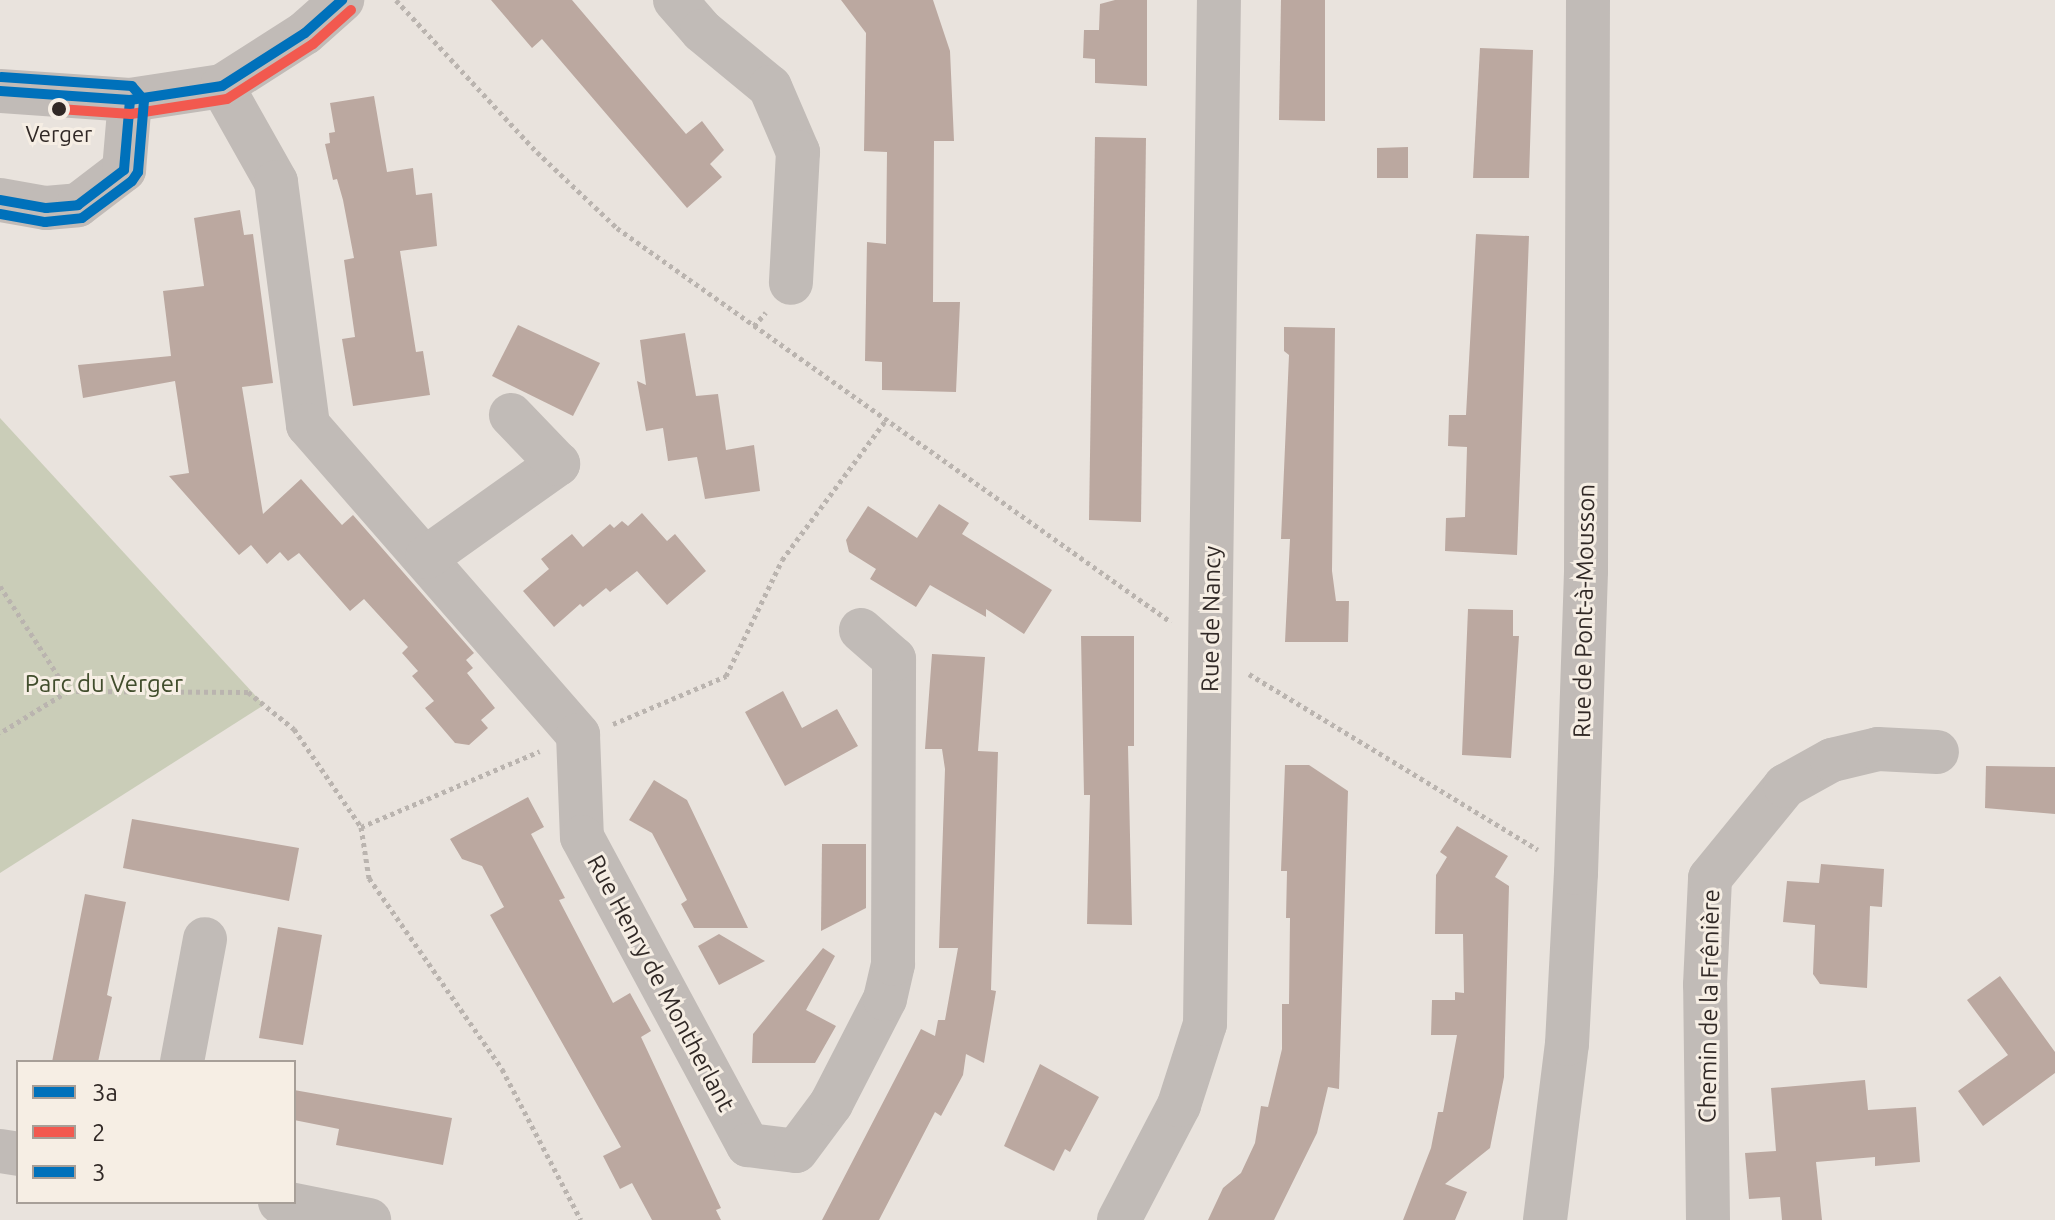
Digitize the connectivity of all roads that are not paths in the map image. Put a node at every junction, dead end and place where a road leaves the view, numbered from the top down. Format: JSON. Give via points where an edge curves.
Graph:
{"nodes":[{"id":1,"x":342,"y":0,"type":"edge"},
{"id":2,"x":675,"y":0,"type":"edge"},
{"id":3,"x":1219,"y":0,"type":"edge"},
{"id":4,"x":1588,"y":0,"type":"edge"},
{"id":5,"x":222,"y":86,"type":"junction"},
{"id":6,"x":0,"y":91,"type":"edge"},
{"id":7,"x":130,"y":100,"type":"junction"},
{"id":8,"x":0,"y":200,"type":"edge"},
{"id":9,"x":791,"y":283,"type":"dead end"},
{"id":10,"x":511,"y":415,"type":"dead end"},
{"id":11,"x":427,"y":557,"type":"junction"},
{"id":12,"x":861,"y":630,"type":"dead end"},
{"id":13,"x":1937,"y":752,"type":"dead end"},
{"id":14,"x":205,"y":939,"type":"dead end"},
{"id":15,"x":182,"y":1060,"type":"edge"},
{"id":16,"x":290,"y":1204,"type":"edge"},
{"id":17,"x":369,"y":1220,"type":"edge"},
{"id":18,"x":1119,"y":1220,"type":"edge"},
{"id":19,"x":1545,"y":1220,"type":"edge"},
{"id":20,"x":1708,"y":1220,"type":"edge"}],
"edges":[{"from":1,"to":5,"type":"street","via":[[305,33]]},
{"from":2,"to":9,"type":"street","via":[[702,31],[770,87],[798,152]]},
{"from":3,"to":18,"type":"street","name":"Rue de Nancy","via":[[1205,1024],[1179,1105]]},
{"from":4,"to":19,"type":"street","name":"Rue de Pont-à-Mousson","via":[[1586,571],[1576,873],[1567,1044]]},
{"from":5,"to":7,"type":"street"},
{"from":5,"to":11,"type":"street","via":[[276,182],[308,425]]},
{"from":6,"to":7,"type":"street"},
{"from":7,"to":8,"type":"street","via":[[124,170],[78,205],[46,208]]},
{"from":10,"to":11,"type":"street","via":[[558,464]]},
{"from":11,"to":12,"type":"street","name":"Rue Henry de Montherlant","via":[[578,735],[582,837],[748,1145],[796,1151],[831,1104],[885,999],[893,964],[894,659]]},
{"from":13,"to":20,"type":"street","name":"Chemin de la Frênière","via":[[1878,749],[1832,760],[1785,786],[1710,878],[1705,985]]},
{"from":14,"to":15,"type":"street"},
{"from":16,"to":17,"type":"street"}]}
